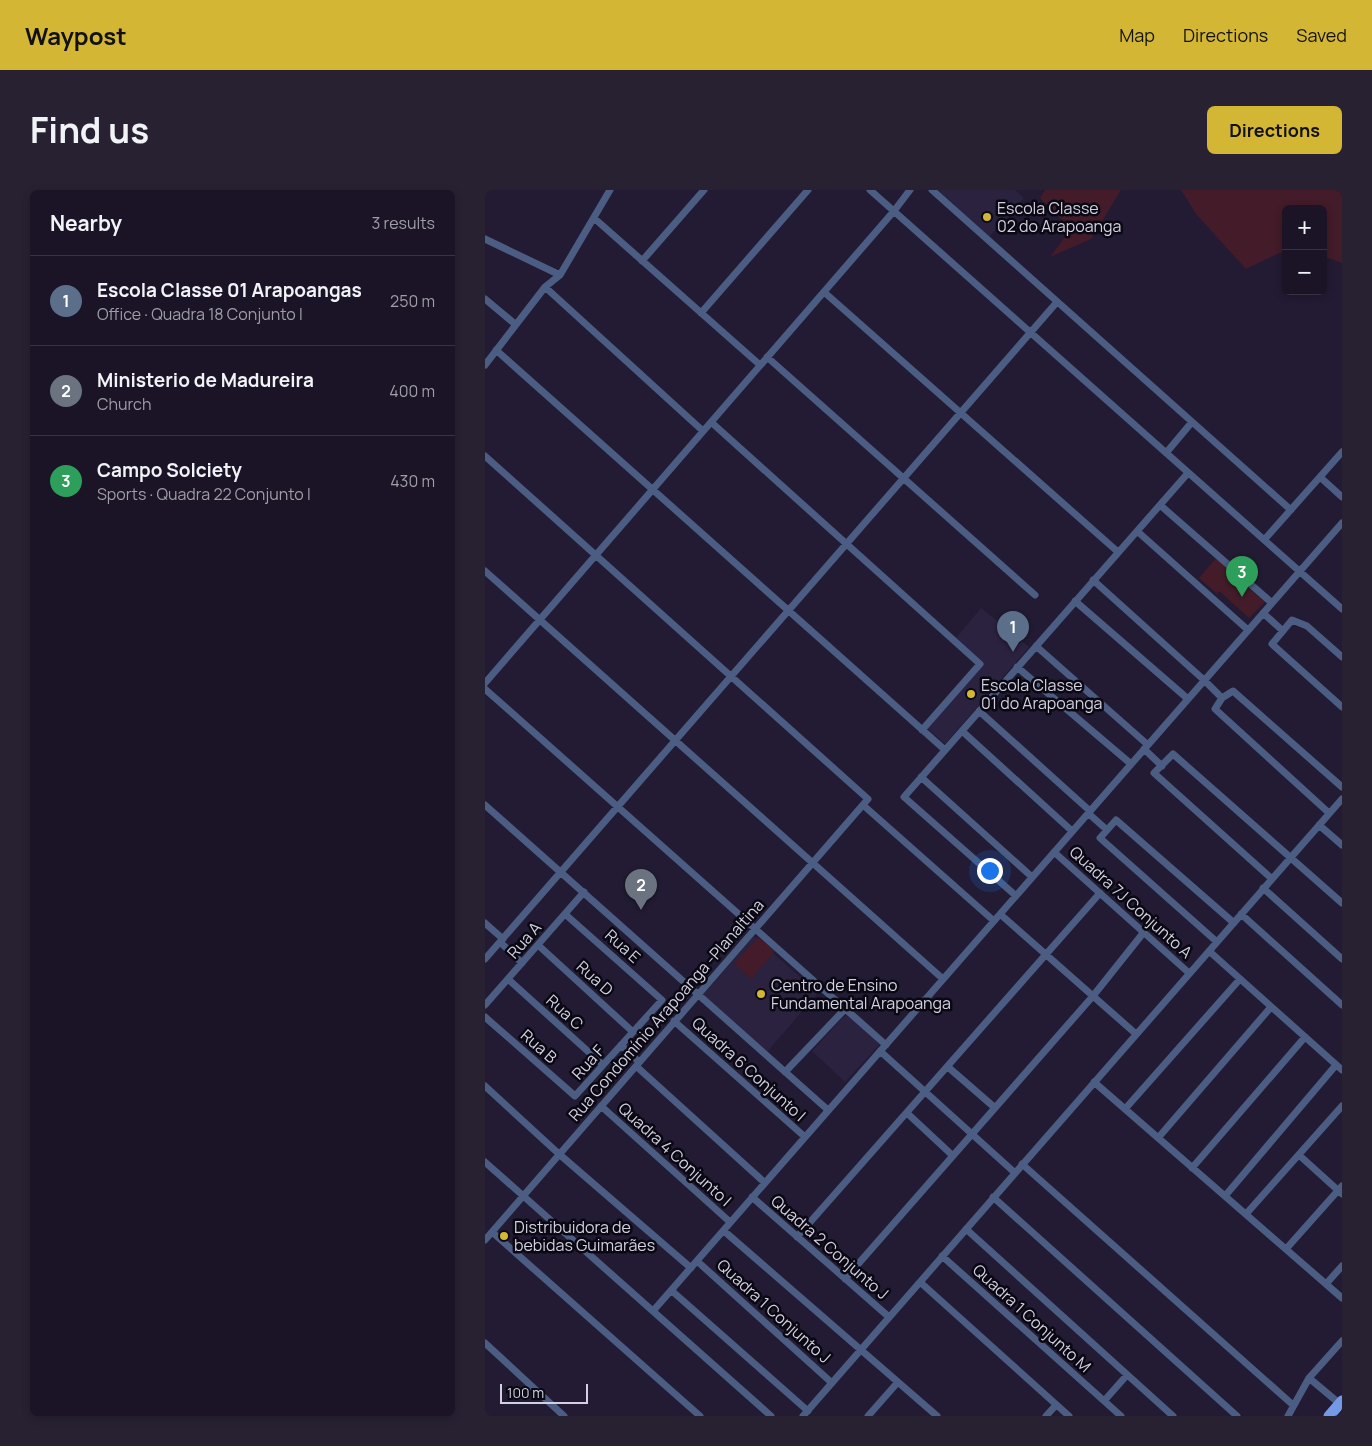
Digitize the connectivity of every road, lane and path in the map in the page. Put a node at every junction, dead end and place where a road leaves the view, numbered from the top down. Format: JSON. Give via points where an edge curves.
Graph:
{"nodes":[{"id":1,"x":610,"y":190,"type":"edge"},
{"id":2,"x":704,"y":190,"type":"edge"},
{"id":3,"x":809,"y":190,"type":"edge"},
{"id":4,"x":870,"y":190,"type":"edge"},
{"id":5,"x":910,"y":190,"type":"edge"},
{"id":6,"x":932,"y":190,"type":"edge"},
{"id":7,"x":894,"y":211,"type":"junction"},
{"id":8,"x":594,"y":218,"type":"junction"},
{"id":9,"x":485,"y":238,"type":"edge"},
{"id":10,"x":642,"y":261,"type":"junction"},
{"id":11,"x":560,"y":275,"type":"junction"},
{"id":12,"x":545,"y":287,"type":"junction"},
{"id":13,"x":824,"y":292,"type":"junction"},
{"id":14,"x":485,"y":299,"type":"edge"},
{"id":15,"x":1057,"y":302,"type":"junction"},
{"id":16,"x":701,"y":313,"type":"junction"},
{"id":17,"x":515,"y":324,"type":"junction"},
{"id":18,"x":1030,"y":332,"type":"junction"},
{"id":19,"x":496,"y":350,"type":"junction"},
{"id":20,"x":767,"y":357,"type":"junction"},
{"id":21,"x":486,"y":361,"type":"edge"},
{"id":22,"x":760,"y":365,"type":"junction"},
{"id":23,"x":961,"y":412,"type":"junction"},
{"id":24,"x":711,"y":422,"type":"junction"},
{"id":25,"x":1192,"y":422,"type":"junction"},
{"id":26,"x":703,"y":431,"type":"junction"},
{"id":27,"x":1342,"y":452,"type":"edge"},
{"id":28,"x":1166,"y":453,"type":"junction"},
{"id":29,"x":485,"y":456,"type":"edge"},
{"id":30,"x":1188,"y":473,"type":"junction"},
{"id":31,"x":1320,"y":477,"type":"junction"},
{"id":32,"x":903,"y":478,"type":"junction"},
{"id":33,"x":653,"y":490,"type":"junction"},
{"id":34,"x":1342,"y":497,"type":"edge"},
{"id":35,"x":1160,"y":505,"type":"junction"},
{"id":36,"x":1291,"y":510,"type":"junction"},
{"id":37,"x":1342,"y":523,"type":"edge"},
{"id":38,"x":1137,"y":531,"type":"junction"},
{"id":39,"x":1264,"y":540,"type":"junction"},
{"id":40,"x":847,"y":544,"type":"junction"},
{"id":41,"x":1118,"y":552,"type":"junction"},
{"id":42,"x":595,"y":555,"type":"junction"},
{"id":43,"x":485,"y":571,"type":"edge"},
{"id":44,"x":1299,"y":572,"type":"junction"},
{"id":45,"x":1093,"y":580,"type":"junction"},
{"id":46,"x":1035,"y":596,"type":"dead end"},
{"id":47,"x":1075,"y":601,"type":"junction"},
{"id":48,"x":1272,"y":603,"type":"junction"},
{"id":49,"x":1342,"y":609,"type":"edge"},
{"id":50,"x":788,"y":610,"type":"junction"},
{"id":51,"x":1263,"y":613,"type":"junction"},
{"id":52,"x":540,"y":620,"type":"junction"},
{"id":53,"x":1248,"y":630,"type":"junction"},
{"id":54,"x":1283,"y":631,"type":"junction"},
{"id":55,"x":1036,"y":646,"type":"junction"},
{"id":56,"x":1342,"y":658,"type":"edge"},
{"id":57,"x":1017,"y":667,"type":"junction"},
{"id":58,"x":731,"y":676,"type":"junction"},
{"id":59,"x":1205,"y":680,"type":"junction"},
{"id":60,"x":485,"y":683,"type":"edge"},
{"id":61,"x":485,"y":689,"type":"edge"},
{"id":62,"x":1222,"y":698,"type":"junction"},
{"id":63,"x":1188,"y":699,"type":"junction"},
{"id":64,"x":1342,"y":707,"type":"edge"},
{"id":65,"x":979,"y":711,"type":"junction"},
{"id":66,"x":922,"y":730,"type":"junction"},
{"id":67,"x":962,"y":731,"type":"junction"},
{"id":68,"x":675,"y":740,"type":"junction"},
{"id":69,"x":1146,"y":747,"type":"junction"},
{"id":70,"x":945,"y":750,"type":"junction"},
{"id":71,"x":1131,"y":764,"type":"junction"},
{"id":72,"x":1162,"y":766,"type":"junction"},
{"id":73,"x":921,"y":777,"type":"junction"},
{"id":74,"x":1342,"y":787,"type":"edge"},
{"id":75,"x":1342,"y":799,"type":"edge"},
{"id":76,"x":865,"y":802,"type":"junction"},
{"id":77,"x":485,"y":805,"type":"edge"},
{"id":78,"x":617,"y":807,"type":"junction"},
{"id":79,"x":1089,"y":812,"type":"junction"},
{"id":80,"x":1329,"y":814,"type":"junction"},
{"id":81,"x":1319,"y":825,"type":"junction"},
{"id":82,"x":1107,"y":830,"type":"junction"},
{"id":83,"x":1072,"y":831,"type":"junction"},
{"id":84,"x":1342,"y":844,"type":"edge"},
{"id":85,"x":1054,"y":852,"type":"junction"},
{"id":86,"x":1290,"y":858,"type":"junction"},
{"id":87,"x":812,"y":863,"type":"junction"},
{"id":88,"x":561,"y":872,"type":"junction"},
{"id":89,"x":1032,"y":877,"type":"junction"},
{"id":90,"x":1272,"y":878,"type":"junction"},
{"id":91,"x":1263,"y":888,"type":"junction"},
{"id":92,"x":583,"y":892,"type":"junction"},
{"id":93,"x":1100,"y":893,"type":"junction"},
{"id":94,"x":1016,"y":896,"type":"junction"},
{"id":95,"x":1342,"y":903,"type":"edge"},
{"id":96,"x":565,"y":914,"type":"junction"},
{"id":97,"x":1000,"y":914,"type":"junction"},
{"id":98,"x":1241,"y":914,"type":"junction"},
{"id":99,"x":994,"y":921,"type":"junction"},
{"id":100,"x":485,"y":923,"type":"edge"},
{"id":101,"x":1233,"y":923,"type":"junction"},
{"id":102,"x":755,"y":929,"type":"junction"},
{"id":103,"x":1144,"y":932,"type":"junction"},
{"id":104,"x":501,"y":941,"type":"junction"},
{"id":105,"x":1217,"y":942,"type":"junction"},
{"id":106,"x":537,"y":945,"type":"junction"},
{"id":107,"x":1209,"y":951,"type":"junction"},
{"id":108,"x":1046,"y":954,"type":"junction"},
{"id":109,"x":485,"y":959,"type":"edge"},
{"id":110,"x":1342,"y":959,"type":"edge"},
{"id":111,"x":522,"y":963,"type":"junction"},
{"id":112,"x":1189,"y":974,"type":"junction"},
{"id":113,"x":508,"y":979,"type":"junction"},
{"id":114,"x":943,"y":979,"type":"junction"},
{"id":115,"x":1240,"y":979,"type":"junction"},
{"id":116,"x":698,"y":994,"type":"junction"},
{"id":117,"x":1093,"y":996,"type":"junction"},
{"id":118,"x":662,"y":1000,"type":"joint"},
{"id":119,"x":485,"y":1005,"type":"edge"},
{"id":120,"x":1342,"y":1005,"type":"edge"},
{"id":121,"x":1271,"y":1007,"type":"junction"},
{"id":122,"x":845,"y":1009,"type":"junction"},
{"id":123,"x":485,"y":1017,"type":"edge"},
{"id":124,"x":675,"y":1021,"type":"junction"},
{"id":125,"x":633,"y":1032,"type":"junction"},
{"id":126,"x":1136,"y":1034,"type":"junction"},
{"id":127,"x":1305,"y":1037,"type":"junction"},
{"id":128,"x":621,"y":1046,"type":"junction"},
{"id":129,"x":883,"y":1048,"type":"junction"},
{"id":130,"x":638,"y":1064,"type":"junction"},
{"id":131,"x":603,"y":1065,"type":"junction"},
{"id":132,"x":948,"y":1067,"type":"junction"},
{"id":133,"x":1339,"y":1068,"type":"edge"},
{"id":134,"x":785,"y":1072,"type":"junction"},
{"id":135,"x":1094,"y":1082,"type":"junction"},
{"id":136,"x":485,"y":1086,"type":"edge"},
{"id":137,"x":926,"y":1092,"type":"junction"},
{"id":138,"x":575,"y":1096,"type":"joint"},
{"id":139,"x":601,"y":1106,"type":"junction"},
{"id":140,"x":1342,"y":1106,"type":"edge"},
{"id":141,"x":995,"y":1107,"type":"junction"},
{"id":142,"x":1125,"y":1109,"type":"junction"},
{"id":143,"x":828,"y":1110,"type":"junction"},
{"id":144,"x":907,"y":1113,"type":"junction"},
{"id":145,"x":971,"y":1133,"type":"junction"},
{"id":146,"x":805,"y":1137,"type":"junction"},
{"id":147,"x":1158,"y":1138,"type":"junction"},
{"id":148,"x":559,"y":1154,"type":"junction"},
{"id":149,"x":952,"y":1155,"type":"junction"},
{"id":150,"x":1299,"y":1155,"type":"junction"},
{"id":151,"x":485,"y":1162,"type":"edge"},
{"id":152,"x":1022,"y":1164,"type":"junction"},
{"id":153,"x":1192,"y":1168,"type":"junction"},
{"id":154,"x":1015,"y":1172,"type":"junction"},
{"id":155,"x":765,"y":1182,"type":"junction"},
{"id":156,"x":1341,"y":1190,"type":"edge"},
{"id":157,"x":524,"y":1195,"type":"junction"},
{"id":158,"x":1225,"y":1196,"type":"junction"},
{"id":159,"x":993,"y":1197,"type":"junction"},
{"id":160,"x":752,"y":1198,"type":"junction"},
{"id":161,"x":1246,"y":1214,"type":"junction"},
{"id":162,"x":730,"y":1222,"type":"junction"},
{"id":163,"x":965,"y":1229,"type":"junction"},
{"id":164,"x":724,"y":1231,"type":"junction"},
{"id":165,"x":492,"y":1232,"type":"junction"},
{"id":166,"x":797,"y":1237,"type":"junction"},
{"id":167,"x":485,"y":1240,"type":"edge"},
{"id":168,"x":1286,"y":1249,"type":"junction"},
{"id":169,"x":942,"y":1256,"type":"junction"},
{"id":170,"x":697,"y":1261,"type":"junction"},
{"id":171,"x":1342,"y":1266,"type":"edge"},
{"id":172,"x":691,"y":1268,"type":"junction"},
{"id":173,"x":845,"y":1279,"type":"junction"},
{"id":174,"x":919,"y":1282,"type":"junction"},
{"id":175,"x":1326,"y":1284,"type":"junction"},
{"id":176,"x":672,"y":1290,"type":"junction"},
{"id":177,"x":1342,"y":1298,"type":"edge"},
{"id":178,"x":653,"y":1310,"type":"junction"},
{"id":179,"x":889,"y":1318,"type":"junction"},
{"id":180,"x":1342,"y":1341,"type":"edge"},
{"id":181,"x":485,"y":1343,"type":"edge"},
{"id":182,"x":861,"y":1349,"type":"junction"},
{"id":183,"x":1127,"y":1374,"type":"junction"},
{"id":184,"x":1309,"y":1378,"type":"junction"},
{"id":185,"x":898,"y":1382,"type":"junction"},
{"id":186,"x":832,"y":1383,"type":"junction"},
{"id":187,"x":1104,"y":1401,"type":"junction"},
{"id":188,"x":1341,"y":1403,"type":"edge"},
{"id":189,"x":1056,"y":1405,"type":"junction"},
{"id":190,"x":1293,"y":1406,"type":"junction"},
{"id":191,"x":806,"y":1413,"type":"edge"},
{"id":192,"x":563,"y":1415,"type":"edge"},
{"id":193,"x":701,"y":1416,"type":"edge"},
{"id":194,"x":771,"y":1416,"type":"edge"},
{"id":195,"x":867,"y":1416,"type":"edge"},
{"id":196,"x":937,"y":1416,"type":"edge"},
{"id":197,"x":1046,"y":1416,"type":"edge"},
{"id":198,"x":1069,"y":1416,"type":"edge"},
{"id":199,"x":1121,"y":1416,"type":"edge"},
{"id":200,"x":1173,"y":1416,"type":"edge"},
{"id":201,"x":1237,"y":1416,"type":"edge"},
{"id":202,"x":1288,"y":1416,"type":"edge"},
{"id":203,"x":1329,"y":1416,"type":"edge"}],
"edges":[{"from":1,"to":8,"type":"street"},
{"from":2,"to":10,"type":"street"},
{"from":3,"to":16,"type":"street"},
{"from":4,"to":7,"type":"street"},
{"from":5,"to":7,"type":"street"},
{"from":6,"to":15,"type":"street"},
{"from":7,"to":13,"type":"street"},
{"from":7,"to":18,"type":"street"},
{"from":8,"to":10,"type":"street"},
{"from":8,"to":11,"type":"street"},
{"from":9,"to":11,"type":"street"},
{"from":10,"to":16,"type":"street"},
{"from":11,"to":12,"type":"street"},
{"from":12,"to":17,"type":"street"},
{"from":12,"to":26,"type":"street"},
{"from":13,"to":20,"type":"street"},
{"from":13,"to":23,"type":"street"},
{"from":14,"to":17,"type":"street"},
{"from":15,"to":18,"type":"street"},
{"from":15,"to":25,"type":"street"},
{"from":16,"to":22,"type":"street"},
{"from":17,"to":19,"type":"street"},
{"from":18,"to":23,"type":"street"},
{"from":18,"to":28,"type":"street"},
{"from":19,"to":21,"type":"street"},
{"from":19,"to":33,"type":"street"},
{"from":20,"to":22,"type":"street"},
{"from":20,"to":32,"type":"street"},
{"from":22,"to":24,"type":"street"},
{"from":23,"to":32,"type":"street"},
{"from":23,"to":41,"type":"street"},
{"from":24,"to":26,"type":"street"},
{"from":24,"to":40,"type":"street"},
{"from":25,"to":28,"type":"street"},
{"from":25,"to":36,"type":"street"},
{"from":26,"to":33,"type":"street"},
{"from":27,"to":31,"type":"street"},
{"from":28,"to":30,"type":"street"},
{"from":29,"to":42,"type":"street"},
{"from":30,"to":35,"type":"street"},
{"from":30,"to":39,"type":"street"},
{"from":31,"to":34,"type":"street"},
{"from":31,"to":36,"type":"street"},
{"from":32,"to":40,"type":"street"},
{"from":32,"to":46,"type":"street"},
{"from":33,"to":42,"type":"street"},
{"from":33,"to":50,"type":"street"},
{"from":35,"to":38,"type":"street"},
{"from":35,"to":48,"type":"street"},
{"from":36,"to":39,"type":"street"},
{"from":37,"to":44,"type":"street"},
{"from":38,"to":41,"type":"street"},
{"from":38,"to":53,"type":"street"},
{"from":39,"to":44,"type":"street"},
{"from":40,"to":50,"type":"street"},
{"from":40,"to":66,"type":"street","via":[[980,664]]},
{"from":41,"to":45,"type":"street"},
{"from":42,"to":52,"type":"street"},
{"from":42,"to":58,"type":"street"},
{"from":43,"to":52,"type":"street"},
{"from":44,"to":48,"type":"street"},
{"from":44,"to":49,"type":"street"},
{"from":45,"to":47,"type":"street"},
{"from":45,"to":59,"type":"street"},
{"from":47,"to":55,"type":"street"},
{"from":47,"to":63,"type":"street"},
{"from":48,"to":51,"type":"street"},
{"from":50,"to":58,"type":"street"},
{"from":50,"to":66,"type":"street"},
{"from":51,"to":53,"type":"street"},
{"from":51,"to":54,"type":"street"},
{"from":52,"to":60,"type":"street"},
{"from":52,"to":68,"type":"street"},
{"from":53,"to":59,"type":"street"},
{"from":54,"to":56,"type":"street","via":[[1293,620],[1307,626]]},
{"from":54,"to":64,"type":"street","via":[[1272,644]]},
{"from":55,"to":57,"type":"street"},
{"from":55,"to":69,"type":"street"},
{"from":57,"to":65,"type":"street"},
{"from":57,"to":71,"type":"street"},
{"from":58,"to":68,"type":"street"},
{"from":58,"to":76,"type":"street"},
{"from":59,"to":62,"type":"street"},
{"from":59,"to":63,"type":"street"},
{"from":61,"to":78,"type":"street"},
{"from":62,"to":74,"type":"street","via":[[1233,691]]},
{"from":62,"to":80,"type":"street","via":[[1215,709]]},
{"from":63,"to":69,"type":"street"},
{"from":65,"to":67,"type":"street"},
{"from":65,"to":79,"type":"street"},
{"from":66,"to":70,"type":"street"},
{"from":67,"to":70,"type":"street"},
{"from":67,"to":83,"type":"street"},
{"from":68,"to":78,"type":"street"},
{"from":68,"to":87,"type":"street"},
{"from":69,"to":71,"type":"street"},
{"from":69,"to":72,"type":"street"},
{"from":70,"to":73,"type":"street"},
{"from":71,"to":79,"type":"street"},
{"from":72,"to":86,"type":"street","via":[[1173,754]]},
{"from":72,"to":90,"type":"street","via":[[1154,773]]},
{"from":73,"to":89,"type":"street"},
{"from":73,"to":94,"type":"street","via":[[904,796]]},
{"from":75,"to":80,"type":"street"},
{"from":76,"to":87,"type":"street","name":"Rua Condomínio Arapoanga -Planaltina"},
{"from":76,"to":99,"type":"street"},
{"from":77,"to":88,"type":"street"},
{"from":78,"to":88,"type":"street"},
{"from":78,"to":102,"type":"street"},
{"from":79,"to":82,"type":"street"},
{"from":79,"to":83,"type":"street"},
{"from":80,"to":81,"type":"street"},
{"from":81,"to":84,"type":"street"},
{"from":81,"to":86,"type":"street"},
{"from":82,"to":101,"type":"street","via":[[1116,820]]},
{"from":82,"to":105,"type":"street","via":[[1100,838]]},
{"from":83,"to":85,"type":"street"},
{"from":85,"to":89,"type":"street"},
{"from":85,"to":93,"type":"street","name":"Quadra 7J Conjunto A"},
{"from":86,"to":90,"type":"street"},
{"from":86,"to":95,"type":"street"},
{"from":87,"to":102,"type":"street","name":"Rua Condomínio Arapoanga -Planaltina"},
{"from":87,"to":114,"type":"street"},
{"from":88,"to":92,"type":"street"},
{"from":88,"to":104,"type":"street"},
{"from":89,"to":94,"type":"street"},
{"from":90,"to":91,"type":"street"},
{"from":91,"to":98,"type":"street"},
{"from":91,"to":110,"type":"street"},
{"from":92,"to":96,"type":"street","name":"Rua A"},
{"from":92,"to":116,"type":"street"},
{"from":93,"to":103,"type":"street","name":"Quadra 7J Conjunto A"},
{"from":93,"to":108,"type":"street"},
{"from":94,"to":97,"type":"street"},
{"from":96,"to":106,"type":"street","name":"Rua A"},
{"from":96,"to":118,"type":"street","name":"Rua E"},
{"from":97,"to":99,"type":"street"},
{"from":97,"to":108,"type":"street"},
{"from":98,"to":101,"type":"street"},
{"from":98,"to":120,"type":"street"},
{"from":99,"to":114,"type":"street"},
{"from":100,"to":104,"type":"street"},
{"from":101,"to":105,"type":"street"},
{"from":102,"to":116,"type":"street","name":"Rua Condomínio Arapoanga -Planaltina"},
{"from":102,"to":122,"type":"street"},
{"from":103,"to":112,"type":"street","name":"Quadra 7J Conjunto A"},
{"from":103,"to":117,"type":"street"},
{"from":104,"to":109,"type":"street"},
{"from":104,"to":111,"type":"street"},
{"from":105,"to":107,"type":"street"},
{"from":106,"to":111,"type":"street","name":"Rua A"},
{"from":106,"to":125,"type":"street","name":"Rua D"},
{"from":107,"to":112,"type":"street"},
{"from":107,"to":115,"type":"street"},
{"from":108,"to":117,"type":"street"},
{"from":108,"to":132,"type":"street"},
{"from":111,"to":113,"type":"street","name":"Rua A"},
{"from":112,"to":126,"type":"street"},
{"from":113,"to":119,"type":"street","name":"Rua A"},
{"from":113,"to":131,"type":"street","name":"Rua C"},
{"from":114,"to":129,"type":"street"},
{"from":115,"to":121,"type":"street"},
{"from":115,"to":142,"type":"street"},
{"from":116,"to":124,"type":"street","name":"Rua Condomínio Arapoanga -Planaltina"},
{"from":116,"to":134,"type":"street"},
{"from":117,"to":126,"type":"street"},
{"from":117,"to":141,"type":"street"},
{"from":118,"to":125,"type":"street","name":"Rua F"},
{"from":121,"to":127,"type":"street"},
{"from":121,"to":147,"type":"street"},
{"from":122,"to":129,"type":"street"},
{"from":122,"to":134,"type":"street"},
{"from":123,"to":138,"type":"street","name":"Rua B"},
{"from":124,"to":130,"type":"street","name":"Rua Condomínio Arapoanga -Planaltina"},
{"from":124,"to":146,"type":"street","name":"Quadra 6 Conjunto I"},
{"from":125,"to":128,"type":"street","name":"Rua F"},
{"from":126,"to":135,"type":"street"},
{"from":127,"to":133,"type":"street"},
{"from":127,"to":153,"type":"street"},
{"from":128,"to":130,"type":"street","name":"Rua F"},
{"from":128,"to":131,"type":"street","name":"Rua F"},
{"from":129,"to":137,"type":"street"},
{"from":129,"to":143,"type":"street"},
{"from":130,"to":139,"type":"street","name":"Rua Condomínio Arapoanga -Planaltina"},
{"from":130,"to":155,"type":"street","name":"Rua F"},
{"from":131,"to":138,"type":"street","name":"Rua F"},
{"from":132,"to":137,"type":"street"},
{"from":132,"to":141,"type":"street"},
{"from":133,"to":158,"type":"street"},
{"from":134,"to":143,"type":"street"},
{"from":135,"to":142,"type":"street"},
{"from":135,"to":152,"type":"street"},
{"from":136,"to":148,"type":"street"},
{"from":137,"to":144,"type":"street"},
{"from":137,"to":145,"type":"street"},
{"from":139,"to":148,"type":"street","name":"Rua Condomínio Arapoanga -Planaltina"},
{"from":139,"to":162,"type":"street","name":"Quadra 4 Conjunto I"},
{"from":140,"to":150,"type":"street"},
{"from":141,"to":145,"type":"street"},
{"from":142,"to":147,"type":"street"},
{"from":143,"to":146,"type":"street"},
{"from":144,"to":149,"type":"street"},
{"from":144,"to":166,"type":"street"},
{"from":145,"to":149,"type":"street"},
{"from":145,"to":154,"type":"street"},
{"from":146,"to":155,"type":"street"},
{"from":147,"to":153,"type":"street"},
{"from":148,"to":157,"type":"street","name":"Rua Condomínio Arapoanga -Planaltina"},
{"from":148,"to":172,"type":"street"},
{"from":149,"to":173,"type":"street"},
{"from":150,"to":156,"type":"street"},
{"from":150,"to":161,"type":"street"},
{"from":151,"to":157,"type":"street"},
{"from":152,"to":154,"type":"street"},
{"from":152,"to":190,"type":"street"},
{"from":153,"to":158,"type":"street"},
{"from":154,"to":159,"type":"street"},
{"from":155,"to":160,"type":"street"},
{"from":156,"to":168,"type":"street"},
{"from":157,"to":165,"type":"street","name":"Rua Condomínio Arapoanga -Planaltina"},
{"from":157,"to":178,"type":"street"},
{"from":158,"to":161,"type":"street"},
{"from":159,"to":163,"type":"street"},
{"from":159,"to":201,"type":"street"},
{"from":160,"to":162,"type":"street"},
{"from":160,"to":166,"type":"street","name":"Quadra 2 Conjunto J"},
{"from":161,"to":168,"type":"street"},
{"from":162,"to":164,"type":"street"},
{"from":163,"to":169,"type":"street"},
{"from":163,"to":183,"type":"street","name":"Quadra 1 Conjunto M"},
{"from":164,"to":170,"type":"street"},
{"from":164,"to":182,"type":"street"},
{"from":165,"to":167,"type":"street","name":"Rua Condomínio Arapoanga -Planaltina"},
{"from":165,"to":193,"type":"street"},
{"from":166,"to":173,"type":"street","name":"Quadra 2 Conjunto J"},
{"from":168,"to":175,"type":"street"},
{"from":169,"to":174,"type":"street"},
{"from":169,"to":187,"type":"street","name":"Quadra 1 Conjunto M"},
{"from":170,"to":172,"type":"street"},
{"from":170,"to":186,"type":"street","name":"Quadra 1 Conjunto J"},
{"from":171,"to":175,"type":"street"},
{"from":172,"to":176,"type":"street"},
{"from":173,"to":179,"type":"street","name":"Quadra 2 Conjunto J"},
{"from":174,"to":179,"type":"street"},
{"from":174,"to":189,"type":"street"},
{"from":175,"to":177,"type":"street"},
{"from":176,"to":178,"type":"street"},
{"from":176,"to":191,"type":"street"},
{"from":178,"to":194,"type":"street"},
{"from":179,"to":182,"type":"street"},
{"from":180,"to":184,"type":"street"},
{"from":181,"to":192,"type":"street"},
{"from":182,"to":185,"type":"street"},
{"from":182,"to":186,"type":"street"},
{"from":183,"to":187,"type":"street"},
{"from":183,"to":200,"type":"street","name":"Quadra 1 Conjunto M"},
{"from":184,"to":188,"type":"street"},
{"from":184,"to":190,"type":"street"},
{"from":185,"to":195,"type":"street"},
{"from":185,"to":196,"type":"street"},
{"from":186,"to":191,"type":"street"},
{"from":187,"to":199,"type":"street","name":"Quadra 1 Conjunto M"},
{"from":188,"to":203,"type":"main road"},
{"from":189,"to":197,"type":"street"},
{"from":189,"to":198,"type":"street"},
{"from":190,"to":202,"type":"street"}]}
